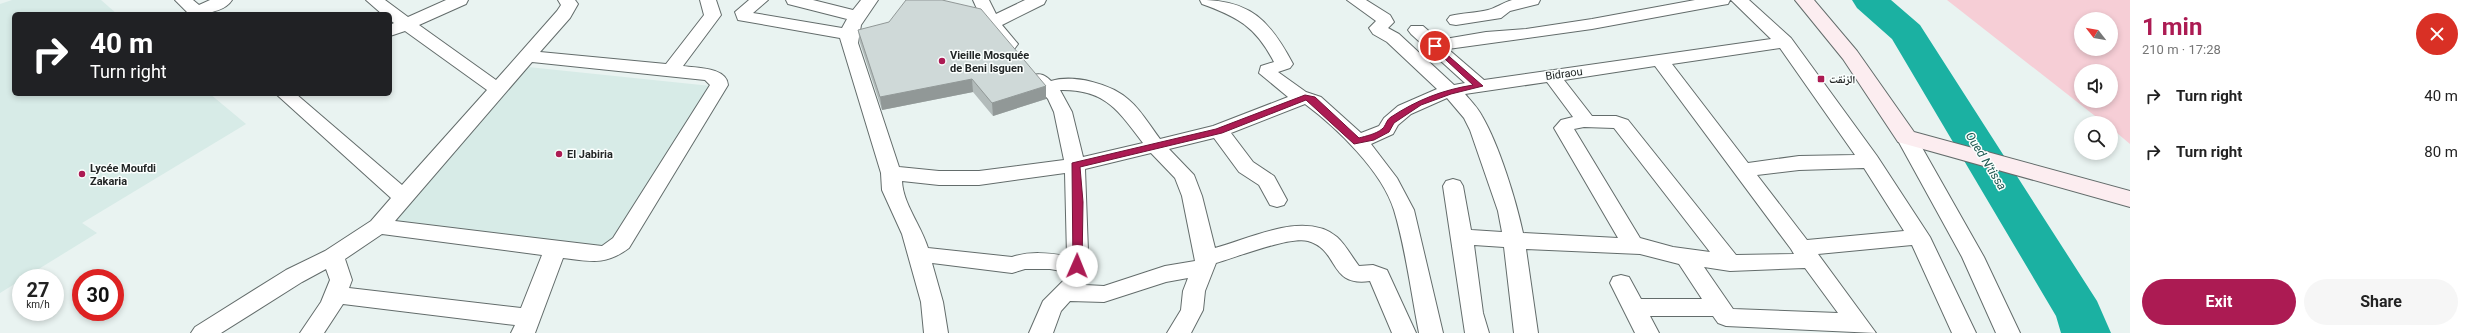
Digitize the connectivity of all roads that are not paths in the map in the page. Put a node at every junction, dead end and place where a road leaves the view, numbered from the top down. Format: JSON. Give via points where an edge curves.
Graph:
{"nodes":[{"id":1,"x":183,"y":0,"type":"edge"},
{"id":2,"x":224,"y":0,"type":"edge"},
{"id":3,"x":374,"y":0,"type":"edge"},
{"id":4,"x":460,"y":0,"type":"edge"},
{"id":5,"x":566,"y":0,"type":"edge"},
{"id":6,"x":708,"y":0,"type":"edge"},
{"id":7,"x":794,"y":0,"type":"edge"},
{"id":8,"x":870,"y":0,"type":"edge"},
{"id":9,"x":981,"y":0,"type":"edge"},
{"id":10,"x":1038,"y":0,"type":"edge"},
{"id":11,"x":1208,"y":0,"type":"edge"},
{"id":12,"x":1355,"y":0,"type":"edge"},
{"id":13,"x":1532,"y":0,"type":"edge"},
{"id":14,"x":1722,"y":0,"type":"edge"},
{"id":15,"x":1739,"y":0,"type":"edge"},
{"id":16,"x":1804,"y":0,"type":"edge"},
{"id":17,"x":751,"y":2,"type":"edge"},
{"id":18,"x":196,"y":12,"type":"edge"},
{"id":19,"x":199,"y":12,"type":"edge"},
{"id":20,"x":392,"y":12,"type":"edge"},
{"id":21,"x":392,"y":12,"type":"edge"},
{"id":22,"x":858,"y":17,"type":"junction"},
{"id":23,"x":1456,"y":20,"type":"dead end"},
{"id":24,"x":408,"y":23,"type":"junction"},
{"id":25,"x":992,"y":23,"type":"junction"},
{"id":26,"x":392,"y":30,"type":"edge"},
{"id":27,"x":1417,"y":30,"type":"dead end"},
{"id":28,"x":848,"y":34,"type":"junction"},
{"id":29,"x":1786,"y":42,"type":"junction"},
{"id":30,"x":1435,"y":46,"type":"junction"},
{"id":31,"x":526,"y":56,"type":"junction"},
{"id":32,"x":1660,"y":61,"type":"junction"},
{"id":33,"x":671,"y":70,"type":"junction"},
{"id":34,"x":1551,"y":75,"type":"junction"},
{"id":35,"x":1479,"y":86,"type":"junction"},
{"id":36,"x":1046,"y":88,"type":"junction"},
{"id":37,"x":498,"y":90,"type":"junction"},
{"id":38,"x":1449,"y":91,"type":"junction"},
{"id":39,"x":287,"y":96,"type":"edge"},
{"id":40,"x":1302,"y":98,"type":"junction"},
{"id":41,"x":1586,"y":121,"type":"junction"},
{"id":42,"x":1219,"y":131,"type":"junction"},
{"id":43,"x":1906,"y":137,"type":"junction"},
{"id":44,"x":1357,"y":142,"type":"junction"},
{"id":45,"x":1156,"y":147,"type":"junction"},
{"id":46,"x":1870,"y":161,"type":"junction"},
{"id":47,"x":1075,"y":165,"type":"junction"},
{"id":48,"x":1742,"y":170,"type":"junction"},
{"id":49,"x":891,"y":173,"type":"junction"},
{"id":50,"x":1453,"y":186,"type":"dead end"},
{"id":51,"x":403,"y":197,"type":"junction"},
{"id":52,"x":2130,"y":199,"type":"edge"},
{"id":53,"x":1277,"y":200,"type":"dead end"},
{"id":54,"x":378,"y":226,"type":"junction"},
{"id":55,"x":1461,"y":237,"type":"junction"},
{"id":56,"x":1919,"y":237,"type":"junction"},
{"id":57,"x":1514,"y":241,"type":"junction"},
{"id":58,"x":1633,"y":245,"type":"junction"},
{"id":59,"x":555,"y":249,"type":"junction"},
{"id":60,"x":1806,"y":254,"type":"junction"},
{"id":61,"x":333,"y":256,"type":"junction"},
{"id":62,"x":918,"y":257,"type":"junction"},
{"id":63,"x":1686,"y":257,"type":"junction"},
{"id":64,"x":1206,"y":263,"type":"junction"},
{"id":65,"x":1730,"y":263,"type":"junction"},
{"id":66,"x":1077,"y":266,"type":"junction"},
{"id":67,"x":1621,"y":282,"type":"dead end"},
{"id":68,"x":1063,"y":293,"type":"junction"},
{"id":69,"x":335,"y":295,"type":"junction"},
{"id":70,"x":1718,"y":307,"type":"junction"},
{"id":71,"x":1634,"y":308,"type":"junction"},
{"id":72,"x":526,"y":326,"type":"edge"},
{"id":73,"x":1860,"y":327,"type":"edge"},
{"id":74,"x":203,"y":333,"type":"edge"},
{"id":75,"x":312,"y":333,"type":"edge"},
{"id":76,"x":936,"y":333,"type":"edge"},
{"id":77,"x":1041,"y":333,"type":"edge"},
{"id":78,"x":1179,"y":333,"type":"edge"},
{"id":79,"x":1404,"y":333,"type":"edge"},
{"id":80,"x":1431,"y":333,"type":"edge"},
{"id":81,"x":1477,"y":333,"type":"edge"},
{"id":82,"x":1526,"y":333,"type":"edge"},
{"id":83,"x":1647,"y":333,"type":"edge"},
{"id":84,"x":1964,"y":333,"type":"edge"},
{"id":85,"x":2008,"y":333,"type":"edge"}],
"edges":[{"from":1,"to":18,"type":"street"},
{"from":2,"to":19,"type":"street"},
{"from":3,"to":21,"type":"street"},
{"from":4,"to":24,"type":"street"},
{"from":5,"to":31,"type":"street","via":[[570,4],[568,8]]},
{"from":6,"to":33,"type":"street","via":[[712,5],[713,15]]},
{"from":7,"to":22,"type":"street"},
{"from":8,"to":22,"type":"street"},
{"from":9,"to":25,"type":"street"},
{"from":10,"to":25,"type":"street"},
{"from":11,"to":40,"type":"street","via":[[1260,26],[1277,49],[1284,64],[1268,70],[1268,73]]},
{"from":12,"to":38,"type":"street","via":[[1384,18],[1385,22],[1379,30],[1393,38]]},
{"from":13,"to":23,"type":"street","via":[[1501,8],[1495,14]]},
{"from":14,"to":30,"type":"street","via":[[1592,24]]},
{"from":15,"to":29,"type":"street"},
{"from":16,"to":43,"type":"main road","via":[[1850,55]]},
{"from":17,"to":28,"type":"street","via":[[743,12],[747,17]]},
{"from":20,"to":24,"type":"street"},
{"from":22,"to":28,"type":"street"},
{"from":24,"to":26,"type":"street"},
{"from":24,"to":37,"type":"street","via":[[419,34]]},
{"from":25,"to":36,"type":"street"},
{"from":27,"to":30,"type":"street"},
{"from":28,"to":49,"type":"street"},
{"from":29,"to":32,"type":"street","name":"Bidraou"},
{"from":29,"to":46,"type":"street"},
{"from":30,"to":35,"type":"street"},
{"from":31,"to":33,"type":"street"},
{"from":31,"to":37,"type":"street"},
{"from":32,"to":34,"type":"street","name":"Bidraou"},
{"from":32,"to":48,"type":"street"},
{"from":33,"to":59,"type":"street","via":[[710,75],[719,82],[719,85],[621,243],[602,254]]},
{"from":34,"to":35,"type":"street","name":"Bidraou"},
{"from":34,"to":41,"type":"street"},
{"from":35,"to":38,"type":"street","name":"Bidraou"},
{"from":36,"to":45,"type":"street","via":[[1069,84],[1113,96],[1124,105]]},
{"from":36,"to":47,"type":"street","via":[[1056,97],[1063,112]]},
{"from":37,"to":51,"type":"street"},
{"from":38,"to":44,"type":"street","name":"Bidraou","via":[[1406,109],[1390,121],[1386,130]]},
{"from":38,"to":57,"type":"street","via":[[1465,106],[1480,130],[1508,211]]},
{"from":39,"to":51,"type":"street"},
{"from":40,"to":42,"type":"street"},
{"from":40,"to":44,"type":"street","via":[[1312,99]]},
{"from":41,"to":58,"type":"street","via":[[1568,124],[1564,128]]},
{"from":41,"to":65,"type":"street","via":[[1591,124],[1621,124]]},
{"from":42,"to":45,"type":"street"},
{"from":42,"to":53,"type":"street","via":[[1246,167],[1267,181]]},
{"from":43,"to":52,"type":"main road"},
{"from":43,"to":85,"type":"street","via":[[1973,257]]},
{"from":44,"to":80,"type":"street","via":[[1389,179],[1402,205]]},
{"from":45,"to":47,"type":"street"},
{"from":45,"to":64,"type":"street","via":[[1184,175],[1192,196]]},
{"from":46,"to":48,"type":"street","via":[[1799,163]]},
{"from":46,"to":56,"type":"street"},
{"from":47,"to":49,"type":"street","via":[[979,178],[939,178]]},
{"from":47,"to":66,"type":"street","via":[[1078,202]]},
{"from":48,"to":60,"type":"street"},
{"from":49,"to":62,"type":"street","via":[[892,190],[913,234]]},
{"from":50,"to":55,"type":"street"},
{"from":51,"to":54,"type":"street"},
{"from":54,"to":59,"type":"street"},
{"from":54,"to":61,"type":"street"},
{"from":55,"to":57,"type":"street"},
{"from":55,"to":81,"type":"street","via":[[1470,277],[1472,313]]},
{"from":56,"to":60,"type":"street"},
{"from":56,"to":84,"type":"street"},
{"from":57,"to":58,"type":"street"},
{"from":57,"to":82,"type":"street"},
{"from":58,"to":63,"type":"street"},
{"from":59,"to":72,"type":"street"},
{"from":60,"to":65,"type":"street","via":[[1774,263]]},
{"from":60,"to":73,"type":"street"},
{"from":61,"to":69,"type":"street","via":[[341,280]]},
{"from":61,"to":74,"type":"street","via":[[294,276]]},
{"from":62,"to":66,"type":"street","via":[[933,255],[1012,265],[1024,261],[1050,261]]},
{"from":62,"to":76,"type":"street","via":[[932,302]]},
{"from":63,"to":65,"type":"street"},
{"from":63,"to":70,"type":"street"},
{"from":64,"to":68,"type":"street","via":[[1104,294]]},
{"from":64,"to":78,"type":"street","via":[[1194,291],[1192,310]]},
{"from":64,"to":79,"type":"street","via":[[1282,234],[1306,233],[1317,236],[1329,242],[1351,272],[1357,275],[1373,273],[1379,276]]},
{"from":66,"to":68,"type":"street","via":[[1076,284]]},
{"from":67,"to":71,"type":"street"},
{"from":68,"to":77,"type":"street","via":[[1048,312]]},
{"from":69,"to":72,"type":"street"},
{"from":69,"to":75,"type":"street"},
{"from":70,"to":71,"type":"street"},
{"from":70,"to":73,"type":"street","via":[[1730,318]]},
{"from":71,"to":83,"type":"street"}]}
